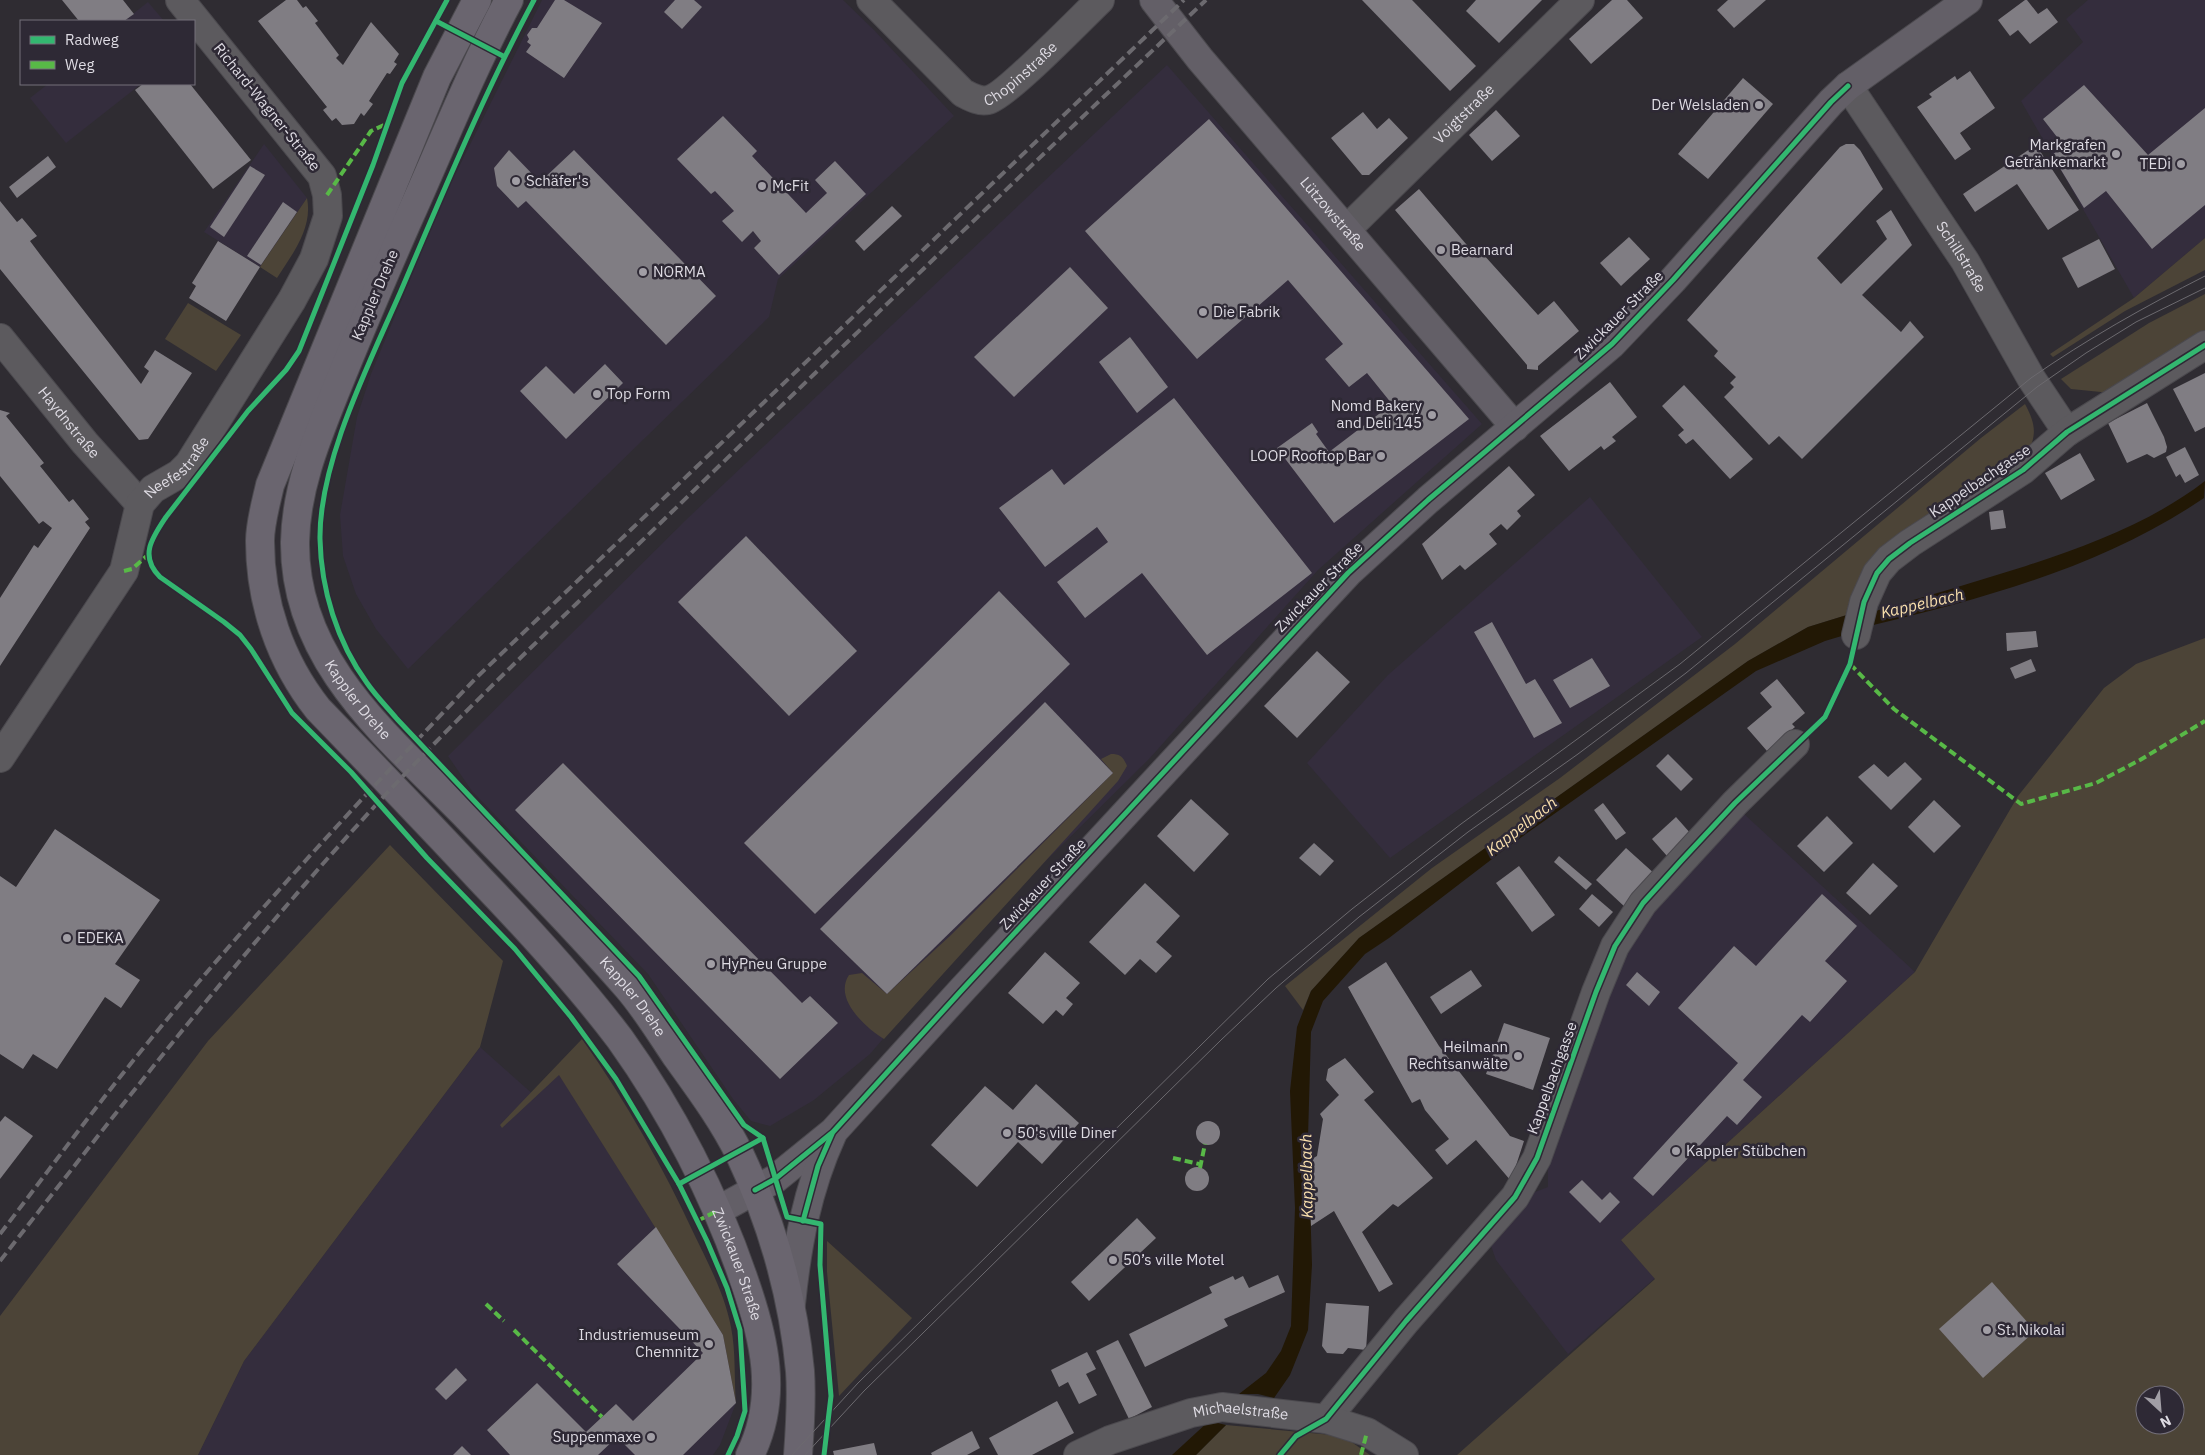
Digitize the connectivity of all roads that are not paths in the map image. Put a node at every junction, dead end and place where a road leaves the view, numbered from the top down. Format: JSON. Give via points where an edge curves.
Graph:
{"nodes":[{"id":1,"x":180,"y":0,"type":"edge"},
{"id":2,"x":477,"y":0,"type":"edge"},
{"id":3,"x":510,"y":0,"type":"edge"},
{"id":4,"x":871,"y":0,"type":"edge"},
{"id":5,"x":1100,"y":0,"type":"edge"},
{"id":6,"x":1154,"y":0,"type":"edge"},
{"id":7,"x":1580,"y":0,"type":"edge"},
{"id":8,"x":1968,"y":0,"type":"edge"},
{"id":9,"x":1848,"y":86,"type":"junction"},
{"id":10,"x":326,"y":195,"type":"joint"},
{"id":11,"x":1347,"y":230,"type":"junction"},
{"id":12,"x":0,"y":338,"type":"edge"},
{"id":13,"x":2205,"y":345,"type":"edge"},
{"id":14,"x":1515,"y":427,"type":"junction"},
{"id":15,"x":2067,"y":432,"type":"junction"},
{"id":16,"x":140,"y":504,"type":"junction"},
{"id":17,"x":1856,"y":635,"type":"dead end"},
{"id":18,"x":1795,"y":744,"type":"dead end"},
{"id":19,"x":0,"y":758,"type":"edge"},
{"id":20,"x":834,"y":1132,"type":"junction"},
{"id":21,"x":755,"y":1190,"type":"junction"},
{"id":22,"x":717,"y":1211,"type":"junction"},
{"id":23,"x":790,"y":1309,"type":"junction"},
{"id":24,"x":1326,"y":1419,"type":"junction"},
{"id":25,"x":750,"y":1455,"type":"edge"},
{"id":26,"x":798,"y":1455,"type":"edge"},
{"id":27,"x":1078,"y":1455,"type":"edge"},
{"id":28,"x":1404,"y":1455,"type":"edge"}],
"edges":[{"from":1,"to":10,"type":"street","name":"Richard-Wagner-Straße","via":[[322,176]]},
{"from":2,"to":22,"type":"main road","name":"Kappler Drehe","via":[[437,77],[270,485],[260,540],[266,596],[278,641],[299,686],[543,945],[590,1001],[621,1041],[665,1111]]},
{"from":3,"to":21,"type":"main road","name":"Kappler Drehe","via":[[473,72],[370,303],[317,437],[300,490],[296,519],[295,545],[302,604],[324,656],[348,692],[631,991],[706,1098],[738,1151]]},
{"from":4,"to":5,"type":"street","name":"Chopinstraße","via":[[963,93],[974,100],[988,101],[1008,88]]},
{"from":6,"to":11,"type":"main road","name":"Lützowstraße","via":[[1200,59]]},
{"from":7,"to":11,"type":"street","name":"Voigtstraße"},
{"from":8,"to":9,"type":"main road","name":"Zwickauer Straße"},
{"from":9,"to":14,"type":"main road","name":"Zwickauer Straße","via":[[1618,338]]},
{"from":9,"to":15,"type":"street","name":"Schillstraße","via":[[1965,261],[2031,378]]},
{"from":10,"to":16,"type":"street","name":"Neefestraße","via":[[328,216],[314,259],[292,300],[188,464],[179,474],[153,489]]},
{"from":11,"to":14,"type":"main road","name":"Lützowstraße"},
{"from":12,"to":16,"type":"street","name":"Haydnstraße","via":[[85,443]]},
{"from":13,"to":15,"type":"street","name":"Kappelbachgasse"},
{"from":14,"to":20,"type":"main road","name":"Zwickauer Straße","via":[[1348,573],[961,990]]},
{"from":15,"to":17,"type":"street","name":"Kappelbachgasse","via":[[2023,470],[1889,559],[1877,573],[1864,602]]},
{"from":16,"to":19,"type":"street","name":"Neefestraße","via":[[124,571]]},
{"from":18,"to":24,"type":"street","name":"Kappelbachgasse","via":[[1643,903],[1615,946],[1537,1158],[1515,1197],[1406,1320]]},
{"from":20,"to":21,"type":"main road","name":"Zwickauer Straße","via":[[775,1179]]},
{"from":20,"to":23,"type":"main road","name":"Zwickauer Straße","via":[[810,1192],[796,1254]]},
{"from":21,"to":22,"type":"main road","name":"Zwickauer Straße"},
{"from":21,"to":23,"type":"main road","name":"Kappler Drehe","via":[[779,1256]]},
{"from":22,"to":25,"type":"main road","name":"Zwickauer Straße","via":[[736,1254],[764,1346],[766,1393],[762,1423]]},
{"from":23,"to":26,"type":"main road","name":"Zwickauer Straße","via":[[800,1373]]},
{"from":24,"to":27,"type":"street","name":"Michaelstraße","via":[[1222,1407],[1192,1413],[1110,1440]]},
{"from":24,"to":28,"type":"street","name":"Michaelstraße","via":[[1367,1432]]}]}
